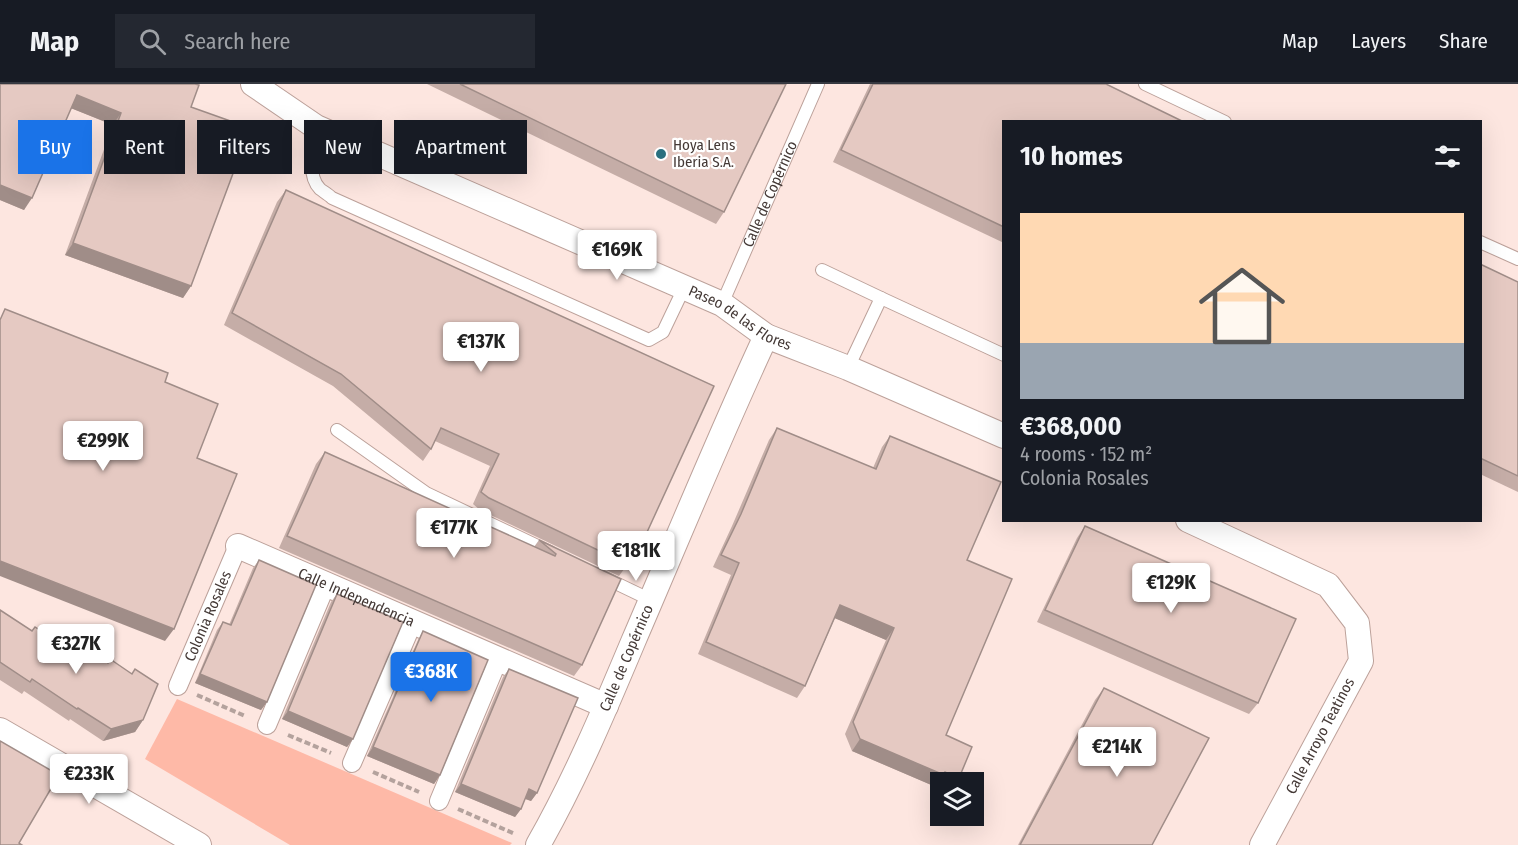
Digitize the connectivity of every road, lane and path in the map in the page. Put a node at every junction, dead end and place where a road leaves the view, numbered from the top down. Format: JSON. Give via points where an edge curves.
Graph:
{"nodes":[{"id":1,"x":253,"y":84,"type":"edge"},
{"id":2,"x":818,"y":84,"type":"edge"},
{"id":3,"x":1145,"y":84,"type":"edge"},
{"id":4,"x":306,"y":120,"type":"edge"},
{"id":5,"x":1221,"y":120,"type":"edge"},
{"id":6,"x":382,"y":156,"type":"edge"},
{"id":7,"x":313,"y":174,"type":"edge"},
{"id":8,"x":1482,"y":243,"type":"edge"},
{"id":9,"x":1518,"y":259,"type":"edge"},
{"id":10,"x":822,"y":270,"type":"dead end"},
{"id":11,"x":684,"y":288,"type":"junction"},
{"id":12,"x":880,"y":298,"type":"junction"},
{"id":13,"x":722,"y":304,"type":"junction"},
{"id":14,"x":766,"y":336,"type":"junction"},
{"id":15,"x":1002,"y":354,"type":"edge"},
{"id":16,"x":848,"y":368,"type":"junction"},
{"id":17,"x":337,"y":430,"type":"dead end"},
{"id":18,"x":1002,"y":435,"type":"edge"},
{"id":19,"x":1192,"y":522,"type":"edge"},
{"id":20,"x":238,"y":546,"type":"joint"},
{"id":21,"x":565,"y":559,"type":"edge"},
{"id":22,"x":586,"y":570,"type":"edge"},
{"id":23,"x":326,"y":585,"type":"junction"},
{"id":24,"x":651,"y":600,"type":"junction"},
{"id":25,"x":413,"y":622,"type":"junction"},
{"id":26,"x":498,"y":660,"type":"junction"},
{"id":27,"x":178,"y":686,"type":"dead end"},
{"id":28,"x":606,"y":706,"type":"junction"},
{"id":29,"x":267,"y":725,"type":"dead end"},
{"id":30,"x":0,"y":730,"type":"edge"},
{"id":31,"x":352,"y":763,"type":"dead end"},
{"id":32,"x":439,"y":801,"type":"dead end"},
{"id":33,"x":199,"y":845,"type":"edge"},
{"id":34,"x":538,"y":845,"type":"edge"},
{"id":35,"x":1262,"y":845,"type":"edge"}],
"edges":[{"from":1,"to":4,"type":"street","name":"Paseo de las Flores"},
{"from":2,"to":13,"type":"lane","name":"Calle de Copérnico"},
{"from":3,"to":5,"type":"lane"},
{"from":6,"to":11,"type":"street","name":"Paseo de las Flores"},
{"from":7,"to":11,"type":"lane","via":[[319,188],[332,198],[649,340],[663,332]]},
{"from":8,"to":9,"type":"lane"},
{"from":10,"to":12,"type":"lane"},
{"from":11,"to":13,"type":"street","name":"Paseo de las Flores"},
{"from":12,"to":15,"type":"lane"},
{"from":12,"to":16,"type":"lane"},
{"from":13,"to":14,"type":"street","name":"Paseo de las Flores"},
{"from":14,"to":16,"type":"street","name":"Paseo de las Flores"},
{"from":14,"to":24,"type":"street","name":"Calle de Copérnico"},
{"from":16,"to":18,"type":"street","name":"Paseo de las Flores"},
{"from":17,"to":21,"type":"lane","via":[[426,493]]},
{"from":19,"to":35,"type":"street","name":"Calle Arroyo Teatinos","via":[[1328,585],[1357,623],[1360,661]]},
{"from":20,"to":23,"type":"street","name":"Calle Independencia"},
{"from":20,"to":27,"type":"street","name":"Colonia Rosales"},
{"from":22,"to":24,"type":"lane"},
{"from":23,"to":25,"type":"street","name":"Calle Independencia"},
{"from":23,"to":29,"type":"street"},
{"from":24,"to":28,"type":"street","name":"Calle de Copérnico"},
{"from":25,"to":26,"type":"street","name":"Calle Independencia"},
{"from":25,"to":31,"type":"street"},
{"from":26,"to":28,"type":"street","name":"Calle Independencia"},
{"from":26,"to":32,"type":"street"},
{"from":28,"to":34,"type":"street","name":"Calle de Copérnico","via":[[560,807]]},
{"from":30,"to":33,"type":"street"}]}
